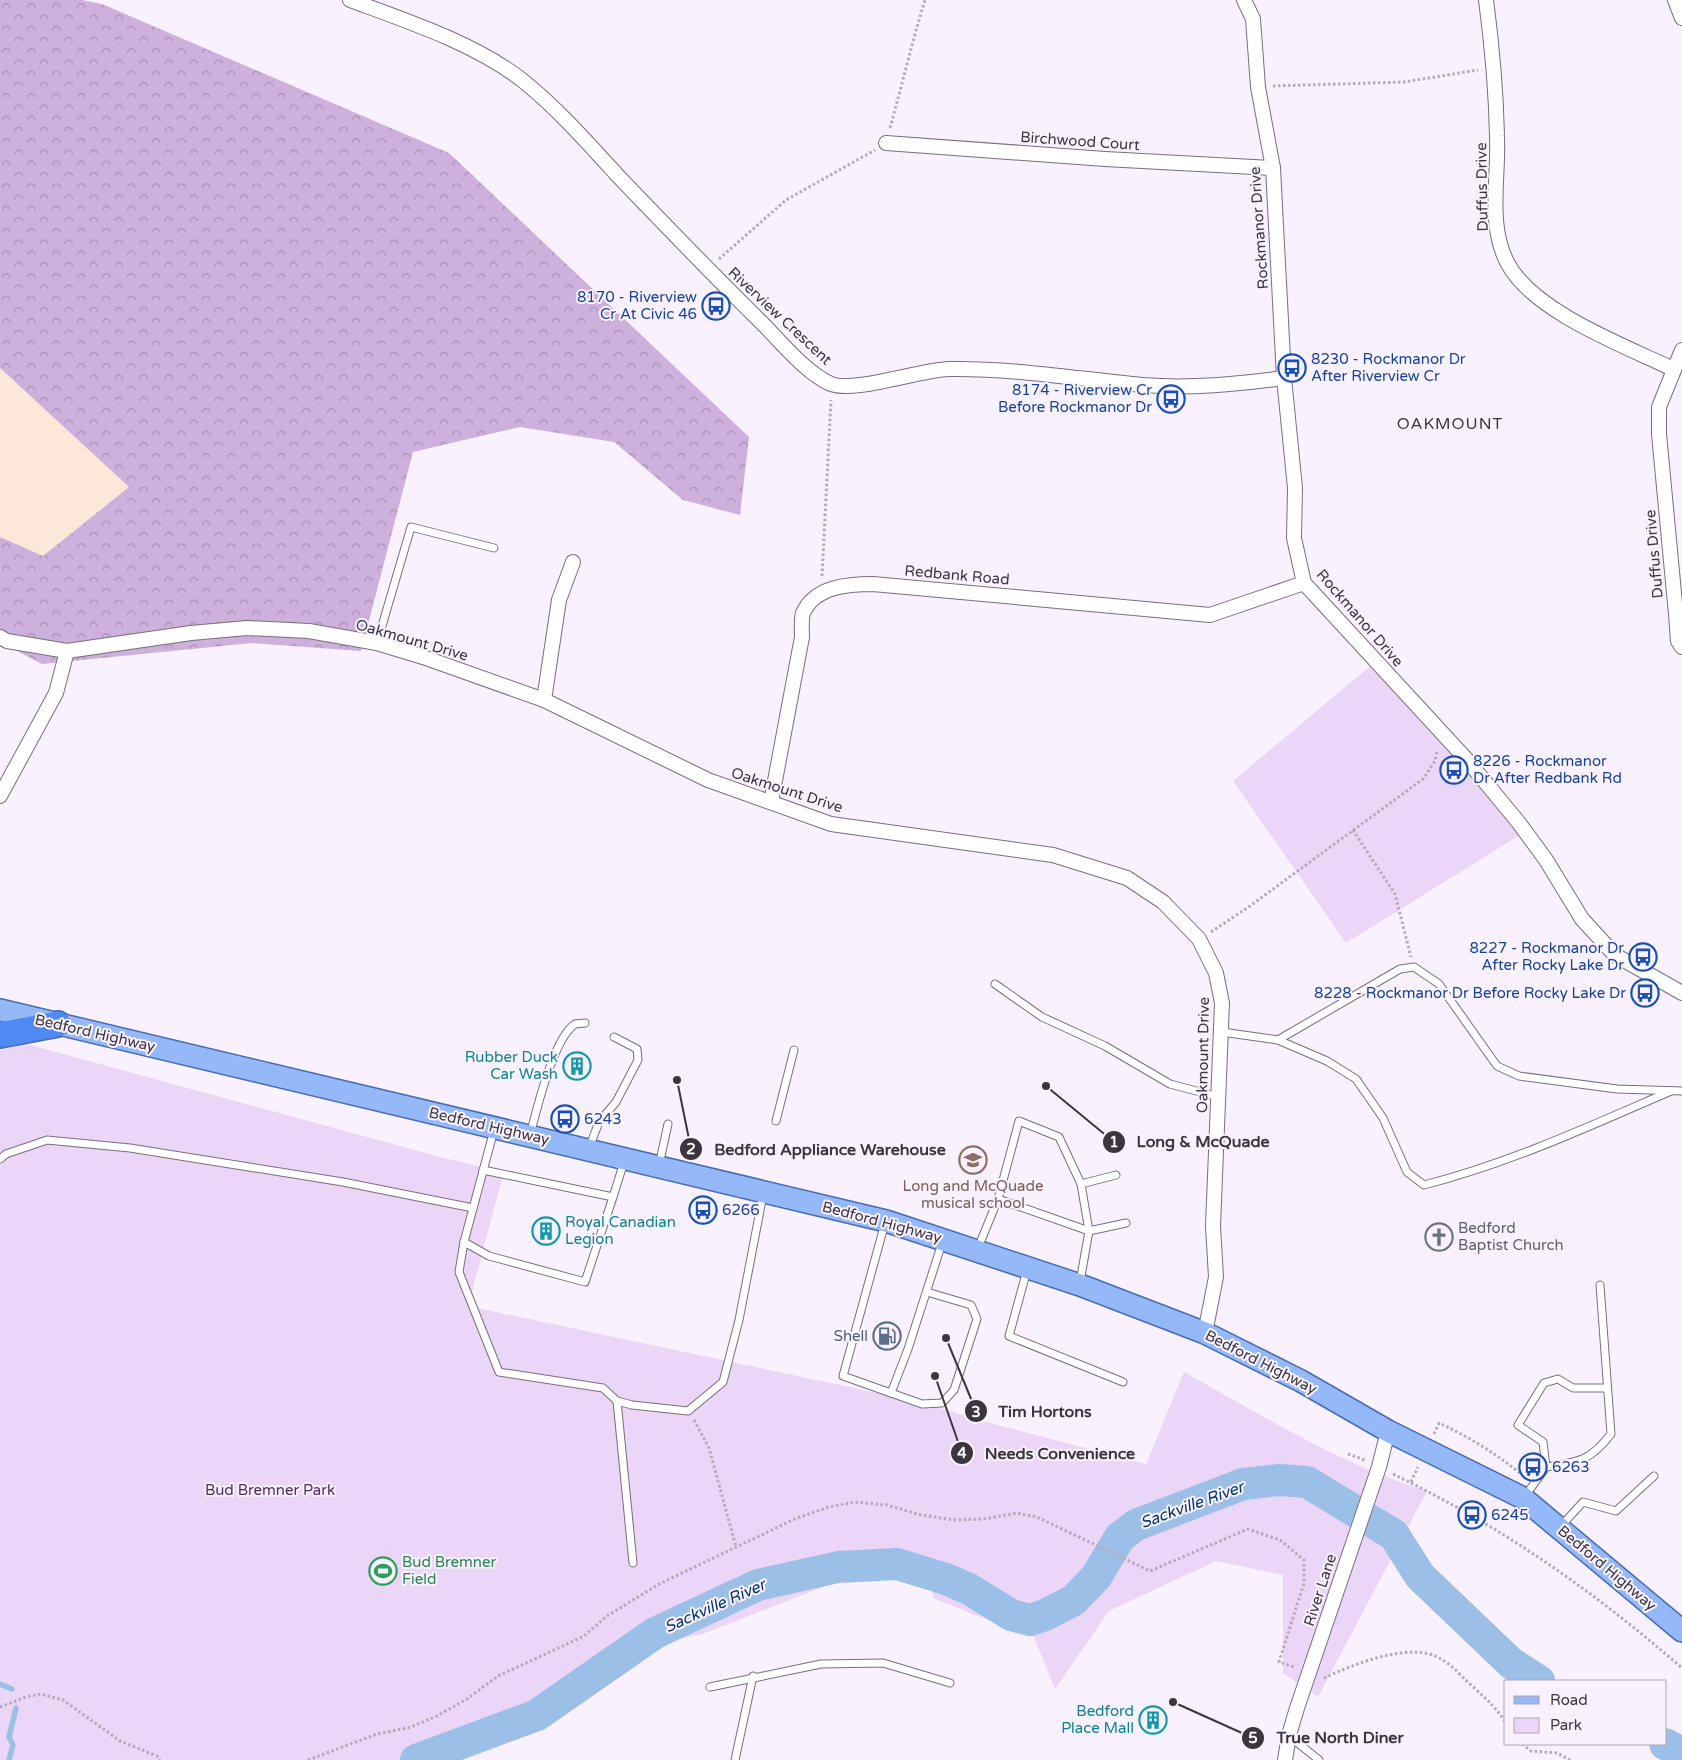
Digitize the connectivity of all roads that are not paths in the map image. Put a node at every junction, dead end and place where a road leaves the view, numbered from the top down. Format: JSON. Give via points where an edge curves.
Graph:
{"nodes":[{"id":1,"x":350,"y":0,"type":"edge"},
{"id":2,"x":1244,"y":0,"type":"edge"},
{"id":3,"x":1486,"y":0,"type":"edge"},
{"id":4,"x":1675,"y":0,"type":"edge"},
{"id":5,"x":1682,"y":18,"type":"edge"},
{"id":6,"x":886,"y":143,"type":"road end"},
{"id":7,"x":1273,"y":168,"type":"junction"},
{"id":8,"x":1682,"y":350,"type":"edge"},
{"id":9,"x":1673,"y":369,"type":"junction"},
{"id":10,"x":1284,"y":378,"type":"junction"},
{"id":11,"x":494,"y":548,"type":"dead end"},
{"id":12,"x":573,"y":562,"type":"dead end"},
{"id":13,"x":1304,"y":582,"type":"junction"},
{"id":14,"x":0,"y":638,"type":"edge"},
{"id":15,"x":376,"y":643,"type":"junction"},
{"id":16,"x":1682,"y":647,"type":"edge"},
{"id":17,"x":67,"y":651,"type":"junction"},
{"id":18,"x":544,"y":700,"type":"junction"},
{"id":19,"x":0,"y":796,"type":"edge"},
{"id":20,"x":771,"y":802,"type":"junction"},
{"id":21,"x":995,"y":984,"type":"dead end"},
{"id":22,"x":1682,"y":993,"type":"edge"},
{"id":23,"x":0,"y":1010,"type":"edge"},
{"id":24,"x":585,"y":1023,"type":"dead end"},
{"id":25,"x":58,"y":1024,"type":"junction"},
{"id":26,"x":1222,"y":1032,"type":"junction"},
{"id":27,"x":0,"y":1035,"type":"edge"},
{"id":28,"x":614,"y":1037,"type":"dead end"},
{"id":29,"x":1278,"y":1040,"type":"junction"},
{"id":30,"x":794,"y":1050,"type":"dead end"},
{"id":31,"x":1671,"y":1091,"type":"junction"},
{"id":32,"x":1682,"y":1091,"type":"edge"},
{"id":33,"x":1219,"y":1097,"type":"junction"},
{"id":34,"x":776,"y":1121,"type":"dead end"},
{"id":35,"x":668,"y":1124,"type":"dead end"},
{"id":36,"x":495,"y":1128,"type":"junction"},
{"id":37,"x":530,"y":1136,"type":"junction"},
{"id":38,"x":588,"y":1150,"type":"junction"},
{"id":39,"x":0,"y":1158,"type":"edge"},
{"id":40,"x":625,"y":1159,"type":"junction"},
{"id":41,"x":659,"y":1167,"type":"junction"},
{"id":42,"x":483,"y":1170,"type":"junction"},
{"id":43,"x":1116,"y":1175,"type":"dead end"},
{"id":44,"x":1081,"y":1184,"type":"junction"},
{"id":45,"x":763,"y":1192,"type":"junction"},
{"id":46,"x":613,"y":1198,"type":"junction"},
{"id":47,"x":998,"y":1199,"type":"junction"},
{"id":48,"x":473,"y":1208,"type":"junction"},
{"id":49,"x":886,"y":1220,"type":"junction"},
{"id":50,"x":1126,"y":1223,"type":"dead end"},
{"id":51,"x":1088,"y":1231,"type":"junction"},
{"id":52,"x":943,"y":1239,"type":"junction"},
{"id":53,"x":464,"y":1242,"type":"junction"},
{"id":54,"x":977,"y":1250,"type":"junction"},
{"id":55,"x":1028,"y":1267,"type":"junction"},
{"id":56,"x":1080,"y":1285,"type":"junction"},
{"id":57,"x":1600,"y":1285,"type":"dead end"},
{"id":58,"x":927,"y":1292,"type":"junction"},
{"id":59,"x":1205,"y":1333,"type":"junction"},
{"id":60,"x":1123,"y":1382,"type":"dead end"},
{"id":61,"x":1607,"y":1388,"type":"junction"},
{"id":62,"x":891,"y":1393,"type":"junction"},
{"id":63,"x":617,"y":1401,"type":"junction"},
{"id":64,"x":1388,"y":1431,"type":"junction"},
{"id":65,"x":1546,"y":1466,"type":"junction"},
{"id":66,"x":1654,"y":1476,"type":"dead end"},
{"id":67,"x":1523,"y":1498,"type":"junction"},
{"id":68,"x":1559,"y":1528,"type":"junction"},
{"id":69,"x":633,"y":1562,"type":"dead end"},
{"id":70,"x":1682,"y":1630,"type":"edge"},
{"id":71,"x":754,"y":1676,"type":"junction"},
{"id":72,"x":950,"y":1683,"type":"dead end"},
{"id":73,"x":710,"y":1687,"type":"dead end"},
{"id":74,"x":1289,"y":1736,"type":"junction"},
{"id":75,"x":735,"y":1760,"type":"edge"},
{"id":76,"x":1285,"y":1760,"type":"edge"},
{"id":77,"x":1319,"y":1760,"type":"edge"}],
"edges":[{"from":1,"to":10,"type":"street","name":"Riverview Crescent","via":[[417,25],[522,80],[812,372],[832,384],[852,387],[940,369],[1006,370],[1147,385],[1237,384]]},
{"from":2,"to":7,"type":"street","name":"Rockmanor Drive","via":[[1253,19],[1258,87]]},
{"from":3,"to":9,"type":"street","name":"Duffus Drive","via":[[1498,139],[1496,208],[1499,241],[1509,265],[1529,289],[1558,312]]},
{"from":4,"to":5,"type":"street"},
{"from":6,"to":7,"type":"street","name":"Birchwood Court"},
{"from":7,"to":10,"type":"street","name":"Rockmanor Drive"},
{"from":8,"to":9,"type":"street","name":"Duffus Drive"},
{"from":9,"to":16,"type":"street","name":"Duffus Drive","via":[[1658,407]]},
{"from":10,"to":13,"type":"street","name":"Rockmanor Drive","via":[[1294,488],[1294,538]]},
{"from":11,"to":15,"type":"lane","via":[[411,527]]},
{"from":12,"to":18,"type":"street","via":[[559,600]]},
{"from":13,"to":20,"type":"street","name":"Redbank Road","via":[[1210,614],[873,584],[821,592],[803,613],[802,636]]},
{"from":13,"to":22,"type":"street","name":"Rockmanor Drive","via":[[1468,760],[1546,860],[1582,919],[1615,955]]},
{"from":14,"to":17,"type":"street","name":"Oakmount Drive"},
{"from":15,"to":17,"type":"street","name":"Oakmount Drive","via":[[309,631],[247,628]]},
{"from":15,"to":18,"type":"street","name":"Oakmount Drive"},
{"from":17,"to":19,"type":"street","via":[[56,693]]},
{"from":18,"to":20,"type":"street","name":"Oakmount Drive","via":[[708,780]]},
{"from":20,"to":26,"type":"street","name":"Oakmount Drive","via":[[831,824],[1053,855],[1127,878],[1163,902],[1199,939],[1216,974],[1222,1003]]},
{"from":21,"to":33,"type":"lane","via":[[1042,1017],[1105,1046],[1170,1084]]},
{"from":23,"to":25,"type":"main road","name":"Bedford Highway"},
{"from":24,"to":37,"type":"lane","via":[[574,1024],[562,1036]]},
{"from":25,"to":27,"type":"highway"},
{"from":25,"to":36,"type":"main road","name":"Bedford Highway"},
{"from":26,"to":29,"type":"lane"},
{"from":26,"to":33,"type":"street","name":"Oakmount Drive"},
{"from":28,"to":38,"type":"lane","via":[[636,1049],[638,1060],[616,1102],[599,1122]]},
{"from":29,"to":31,"type":"lane","via":[[1400,969],[1414,967],[1439,984],[1497,1066],[1504,1070],[1519,1076],[1617,1089]]},
{"from":29,"to":31,"type":"lane","via":[[1327,1061],[1356,1079],[1383,1118],[1407,1172],[1424,1185],[1470,1173],[1554,1142]]},
{"from":30,"to":34,"type":"lane"},
{"from":31,"to":32,"type":"lane"},
{"from":33,"to":59,"type":"street","name":"Oakmount Drive","via":[[1213,1226],[1216,1277]]},
{"from":35,"to":41,"type":"lane"},
{"from":36,"to":37,"type":"main road","name":"Bedford Highway"},
{"from":36,"to":42,"type":"lane"},
{"from":37,"to":38,"type":"main road","name":"Bedford Highway"},
{"from":38,"to":40,"type":"main road","name":"Bedford Highway"},
{"from":39,"to":48,"type":"lane","via":[[47,1140],[130,1148],[343,1182]]},
{"from":40,"to":41,"type":"main road","name":"Bedford Highway"},
{"from":40,"to":46,"type":"lane"},
{"from":41,"to":45,"type":"main road","name":"Bedford Highway"},
{"from":42,"to":46,"type":"lane"},
{"from":42,"to":48,"type":"lane"},
{"from":43,"to":44,"type":"lane"},
{"from":44,"to":47,"type":"lane","via":[[1059,1136],[1019,1121]]},
{"from":44,"to":51,"type":"lane"},
{"from":45,"to":49,"type":"main road","name":"Bedford Highway"},
{"from":45,"to":63,"type":"lane","via":[[739,1320],[723,1382],[688,1411]]},
{"from":46,"to":53,"type":"lane","via":[[585,1282],[489,1256]]},
{"from":47,"to":51,"type":"lane"},
{"from":47,"to":54,"type":"lane"},
{"from":48,"to":53,"type":"lane"},
{"from":49,"to":52,"type":"main road","name":"Bedford Highway"},
{"from":49,"to":62,"type":"lane","via":[[844,1376]]},
{"from":50,"to":51,"type":"lane"},
{"from":51,"to":56,"type":"lane"},
{"from":52,"to":54,"type":"main road","name":"Bedford Highway"},
{"from":52,"to":58,"type":"lane"},
{"from":53,"to":63,"type":"lane","via":[[459,1272],[499,1372],[603,1388]]},
{"from":54,"to":55,"type":"main road","name":"Bedford Highway"},
{"from":55,"to":56,"type":"main road","name":"Bedford Highway"},
{"from":55,"to":60,"type":"lane","via":[[1009,1336]]},
{"from":56,"to":59,"type":"main road","name":"Bedford Highway"},
{"from":57,"to":61,"type":"lane"},
{"from":58,"to":62,"type":"lane"},
{"from":58,"to":62,"type":"lane","via":[[971,1305],[977,1319],[954,1390],[942,1403],[922,1404]]},
{"from":59,"to":64,"type":"main road","name":"Bedford Highway","via":[[1301,1380]]},
{"from":61,"to":65,"type":"lane","via":[[1611,1434],[1597,1452],[1574,1463]]},
{"from":61,"to":65,"type":"lane","via":[[1573,1388],[1558,1379],[1544,1383],[1518,1425],[1543,1442]]},
{"from":63,"to":69,"type":"lane"},
{"from":64,"to":67,"type":"main road","name":"Bedford Highway"},
{"from":64,"to":74,"type":"street","name":"River Lane","via":[[1379,1467]]},
{"from":65,"to":67,"type":"lane"},
{"from":66,"to":68,"type":"lane","via":[[1616,1510],[1583,1502]]},
{"from":67,"to":68,"type":"main road","name":"Bedford Highway"},
{"from":68,"to":70,"type":"main road","name":"Bedford Highway"},
{"from":71,"to":72,"type":"lane","via":[[821,1664],[883,1663]]},
{"from":71,"to":73,"type":"lane"},
{"from":71,"to":75,"type":"lane"},
{"from":74,"to":76,"type":"street","name":"River Lane"},
{"from":74,"to":77,"type":"lane"}]}
